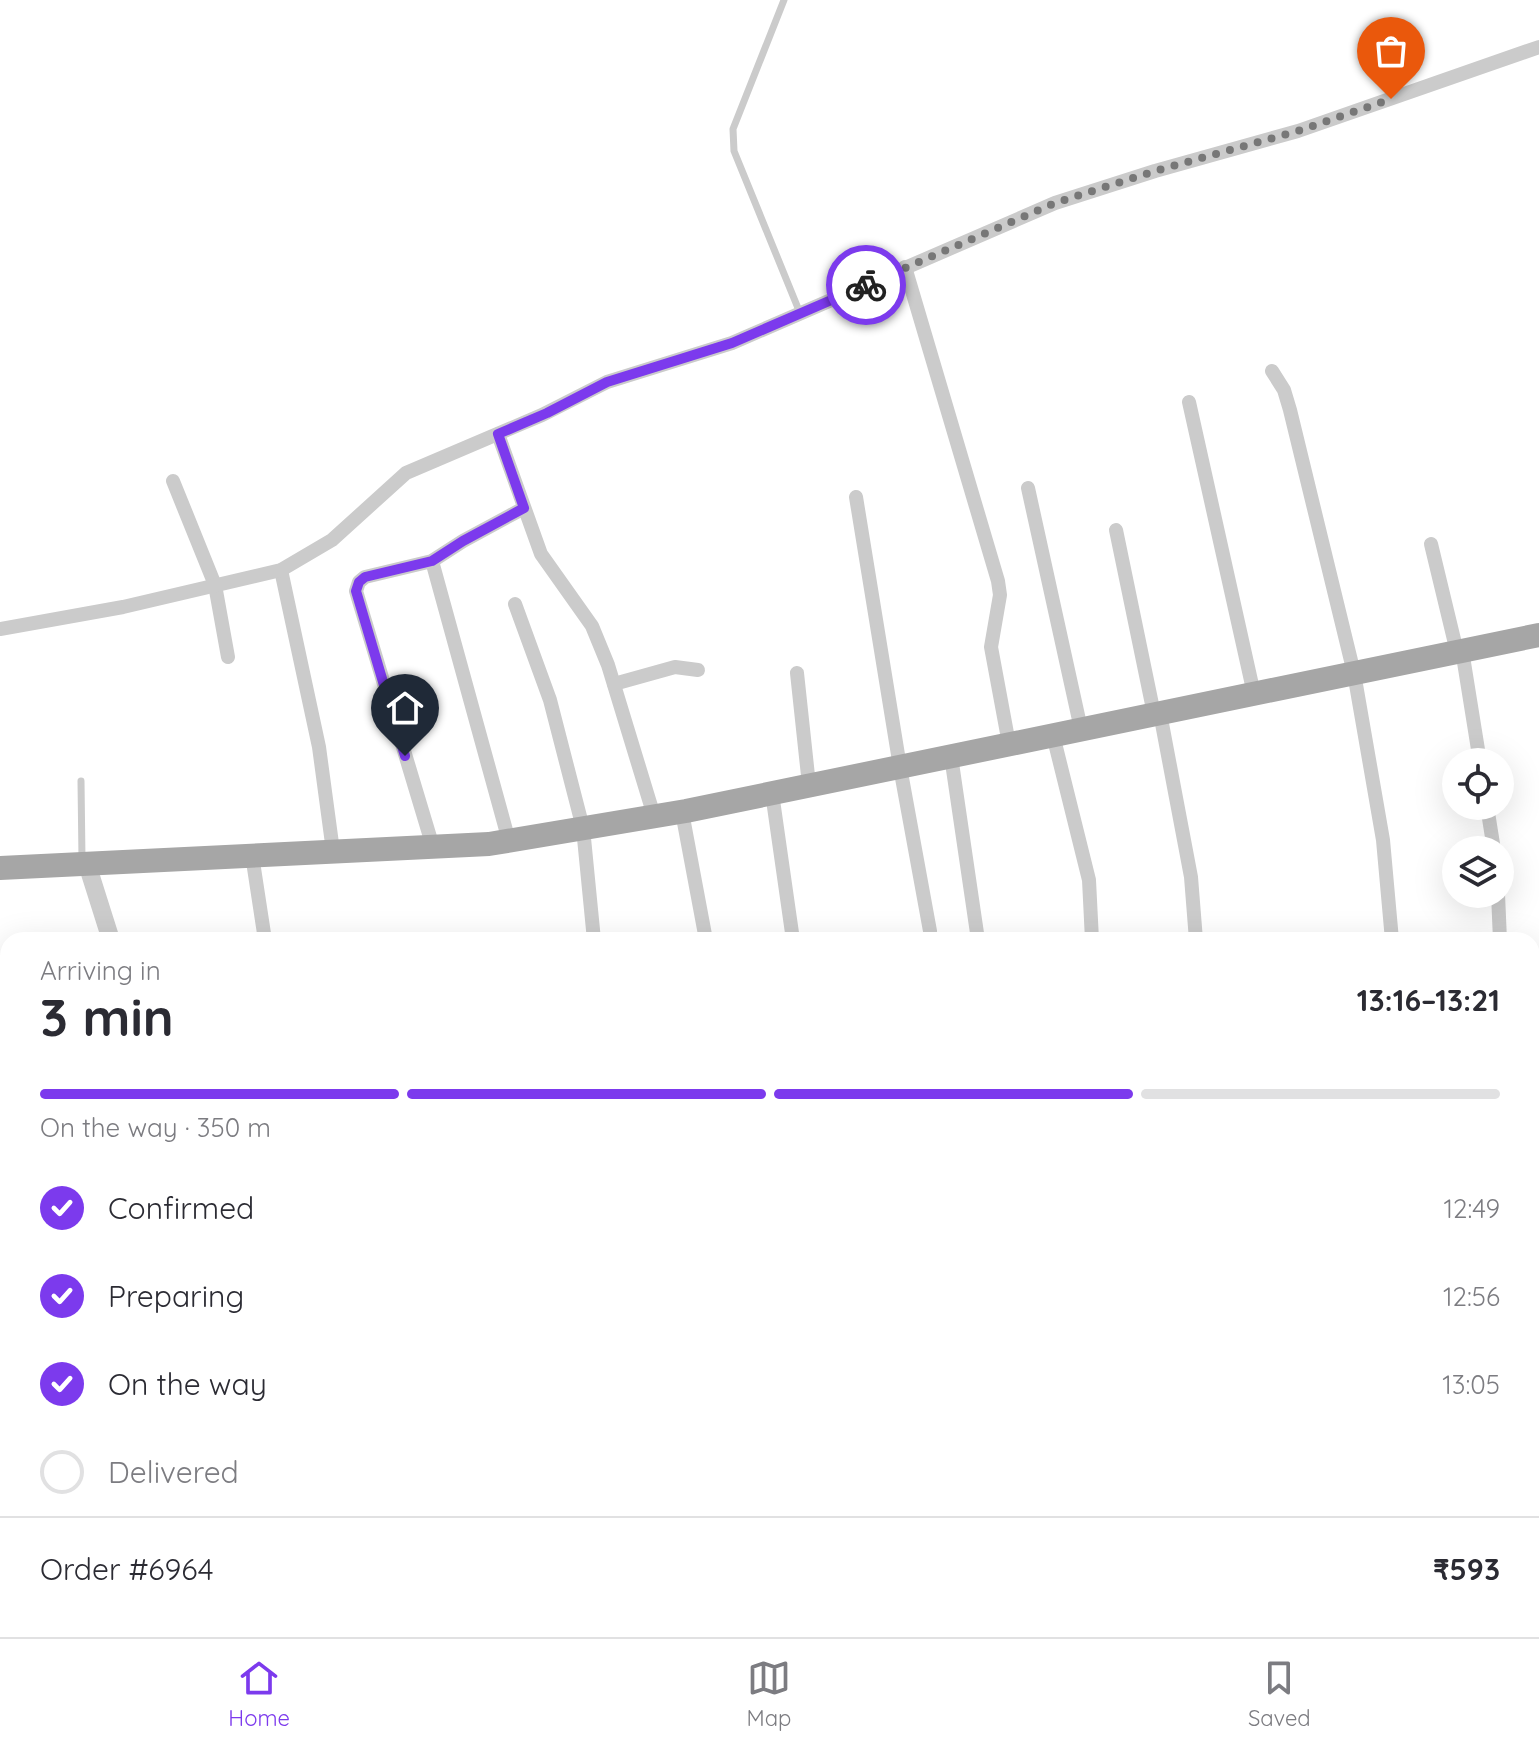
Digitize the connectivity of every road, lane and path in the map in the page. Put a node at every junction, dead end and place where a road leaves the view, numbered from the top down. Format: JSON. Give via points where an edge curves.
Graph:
{"nodes":[{"id":1,"x":784,"y":0,"type":"edge"},
{"id":2,"x":1539,"y":47,"type":"edge"},
{"id":3,"x":905,"y":267,"type":"junction"},
{"id":4,"x":800,"y":313,"type":"junction"},
{"id":5,"x":1272,"y":371,"type":"dead end"},
{"id":6,"x":1189,"y":402,"type":"dead end"},
{"id":7,"x":498,"y":434,"type":"junction"},
{"id":8,"x":173,"y":481,"type":"dead end"},
{"id":9,"x":1028,"y":488,"type":"dead end"},
{"id":10,"x":856,"y":497,"type":"dead end"},
{"id":11,"x":524,"y":508,"type":"junction"},
{"id":12,"x":1116,"y":530,"type":"dead end"},
{"id":13,"x":1431,"y":544,"type":"dead end"},
{"id":14,"x":432,"y":561,"type":"junction"},
{"id":15,"x":281,"y":570,"type":"junction"},
{"id":16,"x":215,"y":585,"type":"junction"},
{"id":17,"x":515,"y":604,"type":"dead end"},
{"id":18,"x":0,"y":629,"type":"edge"},
{"id":19,"x":1539,"y":635,"type":"edge"},
{"id":20,"x":1460,"y":651,"type":"junction"},
{"id":21,"x":228,"y":657,"type":"dead end"},
{"id":22,"x":698,"y":670,"type":"dead end"},
{"id":23,"x":797,"y":673,"type":"dead end"},
{"id":24,"x":1354,"y":673,"type":"junction"},
{"id":25,"x":614,"y":684,"type":"junction"},
{"id":26,"x":1254,"y":694,"type":"junction"},
{"id":27,"x":1157,"y":714,"type":"junction"},
{"id":28,"x":1081,"y":729,"type":"junction"},
{"id":29,"x":1053,"y":735,"type":"junction"},
{"id":30,"x":1009,"y":744,"type":"junction"},
{"id":31,"x":1477,"y":748,"type":"edge"},
{"id":32,"x":951,"y":756,"type":"junction"},
{"id":33,"x":900,"y":767,"type":"junction"},
{"id":34,"x":81,"y":781,"type":"dead end"},
{"id":35,"x":809,"y":785,"type":"junction"},
{"id":36,"x":772,"y":793,"type":"junction"},
{"id":37,"x":682,"y":812,"type":"junction"},
{"id":38,"x":654,"y":816,"type":"junction"},
{"id":39,"x":583,"y":828,"type":"junction"},
{"id":40,"x":509,"y":841,"type":"junction"},
{"id":41,"x":433,"y":847,"type":"junction"},
{"id":42,"x":333,"y":851,"type":"junction"},
{"id":43,"x":252,"y":855,"type":"junction"},
{"id":44,"x":85,"y":864,"type":"junction"},
{"id":45,"x":0,"y":868,"type":"edge"},
{"id":46,"x":1499,"y":908,"type":"edge"},
{"id":47,"x":930,"y":931,"type":"dead end"},
{"id":48,"x":108,"y":932,"type":"edge"},
{"id":49,"x":264,"y":932,"type":"edge"},
{"id":50,"x":593,"y":932,"type":"edge"},
{"id":51,"x":704,"y":932,"type":"edge"},
{"id":52,"x":792,"y":932,"type":"edge"},
{"id":53,"x":977,"y":932,"type":"edge"},
{"id":54,"x":1092,"y":932,"type":"edge"},
{"id":55,"x":1195,"y":932,"type":"edge"},
{"id":56,"x":1391,"y":932,"type":"edge"},
{"id":57,"x":1500,"y":932,"type":"edge"}],
"edges":[{"from":1,"to":4,"type":"lane","via":[[732,140]]},
{"from":2,"to":3,"type":"street","via":[[1298,131],[1055,203]]},
{"from":3,"to":4,"type":"street"},
{"from":3,"to":30,"type":"street","via":[[998,581],[991,647]]},
{"from":4,"to":7,"type":"street","via":[[732,343],[607,382]]},
{"from":5,"to":24,"type":"street","via":[[1290,410]]},
{"from":6,"to":26,"type":"street"},
{"from":7,"to":11,"type":"street"},
{"from":7,"to":15,"type":"street","via":[[406,473],[332,540]]},
{"from":8,"to":16,"type":"street"},
{"from":9,"to":28,"type":"street"},
{"from":10,"to":33,"type":"street"},
{"from":11,"to":14,"type":"street"},
{"from":11,"to":25,"type":"street","via":[[546,563],[592,626]]},
{"from":12,"to":27,"type":"street"},
{"from":13,"to":20,"type":"street"},
{"from":14,"to":40,"type":"street"},
{"from":14,"to":41,"type":"street","via":[[365,577],[356,591]]},
{"from":15,"to":16,"type":"street"},
{"from":15,"to":42,"type":"street","via":[[319,747]]},
{"from":16,"to":18,"type":"street"},
{"from":16,"to":21,"type":"street"},
{"from":17,"to":39,"type":"street","via":[[550,700]]},
{"from":19,"to":20,"type":"main road"},
{"from":20,"to":24,"type":"main road"},
{"from":20,"to":31,"type":"street"},
{"from":22,"to":25,"type":"street","via":[[675,667]]},
{"from":23,"to":35,"type":"street"},
{"from":24,"to":26,"type":"main road"},
{"from":24,"to":56,"type":"street","via":[[1383,840]]},
{"from":25,"to":38,"type":"street"},
{"from":26,"to":27,"type":"main road"},
{"from":27,"to":28,"type":"main road"},
{"from":27,"to":55,"type":"street","via":[[1191,877]]},
{"from":28,"to":29,"type":"main road"},
{"from":29,"to":30,"type":"main road"},
{"from":29,"to":54,"type":"street","via":[[1089,880]]},
{"from":30,"to":32,"type":"main road"},
{"from":32,"to":33,"type":"main road"},
{"from":32,"to":53,"type":"street"},
{"from":33,"to":35,"type":"main road"},
{"from":33,"to":47,"type":"street"},
{"from":34,"to":44,"type":"lane"},
{"from":35,"to":36,"type":"main road"},
{"from":36,"to":37,"type":"main road"},
{"from":36,"to":52,"type":"street"},
{"from":37,"to":38,"type":"main road"},
{"from":37,"to":51,"type":"street"},
{"from":38,"to":39,"type":"main road"},
{"from":39,"to":40,"type":"main road"},
{"from":39,"to":50,"type":"street"},
{"from":40,"to":41,"type":"main road"},
{"from":41,"to":42,"type":"main road"},
{"from":42,"to":43,"type":"main road"},
{"from":43,"to":44,"type":"main road"},
{"from":43,"to":49,"type":"street"},
{"from":44,"to":45,"type":"main road"},
{"from":44,"to":48,"type":"street"},
{"from":46,"to":57,"type":"street"}]}
